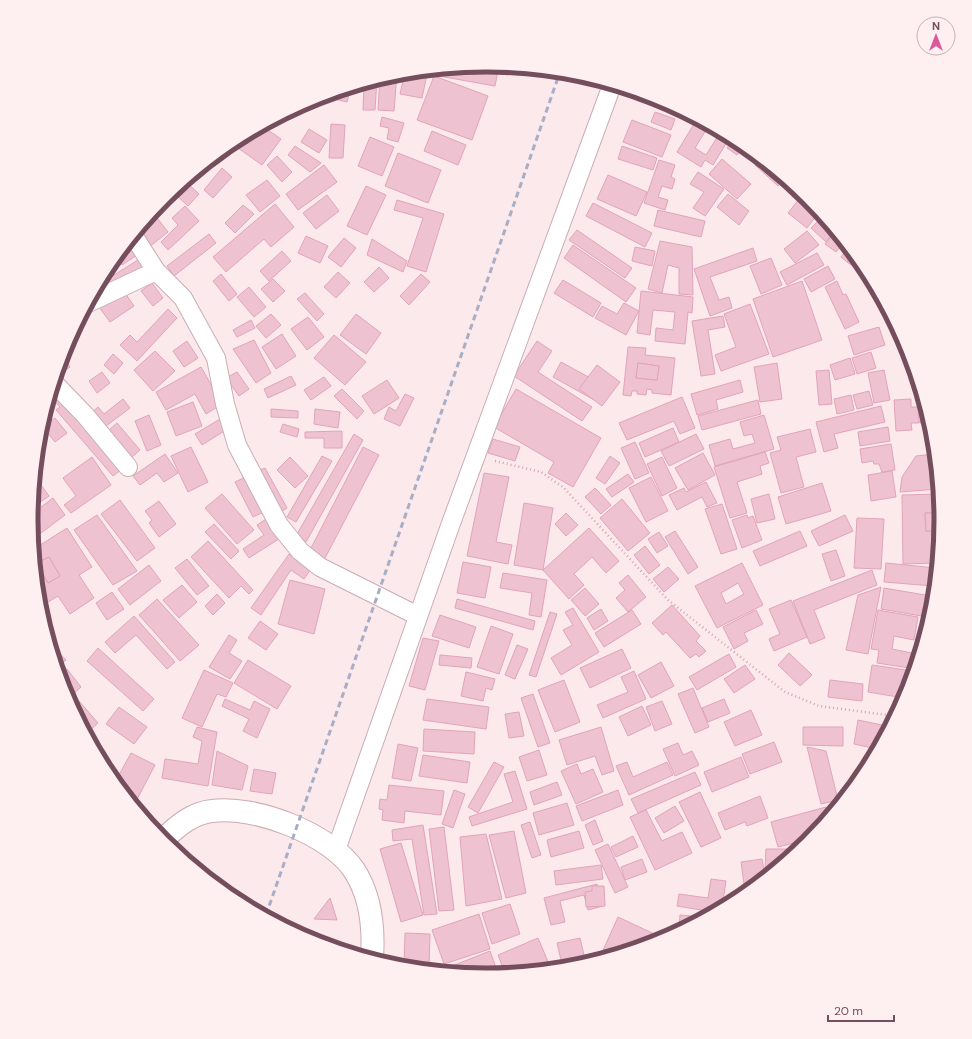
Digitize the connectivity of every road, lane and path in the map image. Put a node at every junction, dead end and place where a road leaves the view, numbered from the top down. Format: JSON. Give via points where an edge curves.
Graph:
{"nodes":[{"id":1,"x":610,"y":89,"type":"edge"},
{"id":2,"x":136,"y":240,"type":"edge"},
{"id":3,"x":156,"y":271,"type":"junction"},
{"id":4,"x":96,"y":299,"type":"edge"},
{"id":5,"x":58,"y":387,"type":"edge"},
{"id":6,"x":476,"y":456,"type":"junction"},
{"id":7,"x":128,"y":467,"type":"dead end"},
{"id":8,"x":418,"y":616,"type":"junction"},
{"id":9,"x":889,"y":715,"type":"edge"},
{"id":10,"x":168,"y":835,"type":"edge"},
{"id":11,"x":336,"y":850,"type":"junction"},
{"id":12,"x":372,"y":953,"type":"edge"}],
"edges":[{"from":1,"to":6,"type":"street"},
{"from":2,"to":3,"type":"street"},
{"from":3,"to":4,"type":"street"},
{"from":3,"to":8,"type":"street","via":[[183,298],[216,358],[225,404],[237,445],[279,525],[300,551],[320,567]]},
{"from":5,"to":7,"type":"street"},
{"from":6,"to":8,"type":"street"},
{"from":6,"to":9,"type":"path","via":[[541,472],[563,487],[668,600],[785,692],[818,706]]},
{"from":8,"to":11,"type":"street"},
{"from":10,"to":11,"type":"street","via":[[176,827],[194,817],[211,811],[232,811],[262,814],[296,827]]},
{"from":11,"to":12,"type":"street","via":[[355,871],[367,899],[374,933]]}]}
